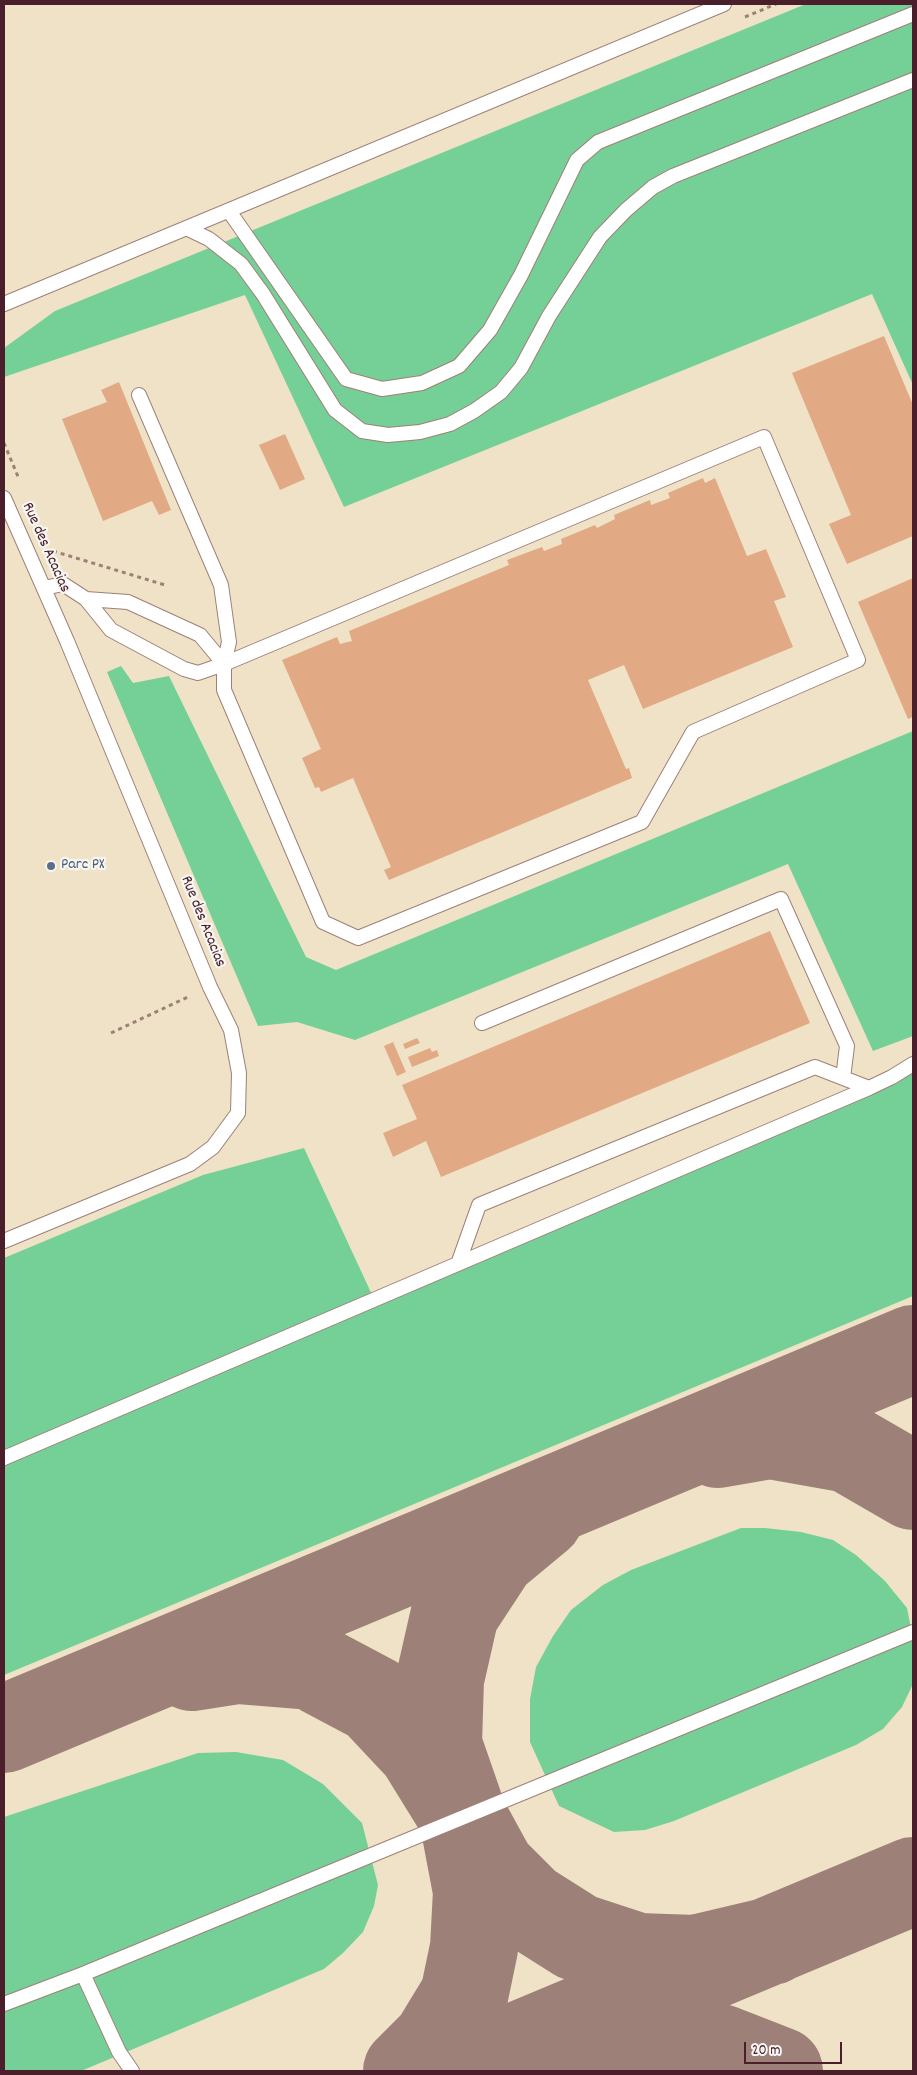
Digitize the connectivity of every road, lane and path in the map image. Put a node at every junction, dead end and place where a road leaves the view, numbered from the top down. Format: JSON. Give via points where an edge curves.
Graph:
{"nodes":[{"id":1,"x":724,"y":4,"type":"edge"},
{"id":2,"x":913,"y":14,"type":"edge"},
{"id":3,"x":913,"y":80,"type":"edge"},
{"id":4,"x":229,"y":211,"type":"junction"},
{"id":5,"x":186,"y":228,"type":"junction"},
{"id":6,"x":4,"y":304,"type":"edge"},
{"id":7,"x":139,"y":395,"type":"dead end"},
{"id":8,"x":4,"y":443,"type":"edge"},
{"id":9,"x":22,"y":487,"type":"dead end"},
{"id":10,"x":4,"y":498,"type":"edge"},
{"id":11,"x":48,"y":549,"type":"dead end"},
{"id":12,"x":165,"y":585,"type":"dead end"},
{"id":13,"x":44,"y":588,"type":"junction"},
{"id":14,"x":86,"y":600,"type":"junction"},
{"id":15,"x":224,"y":664,"type":"junction"},
{"id":16,"x":210,"y":987,"type":"junction"},
{"id":17,"x":482,"y":1023,"type":"dead end"},
{"id":18,"x":111,"y":1033,"type":"dead end"},
{"id":19,"x":913,"y":1064,"type":"edge"},
{"id":20,"x":843,"y":1078,"type":"junction"},
{"id":21,"x":869,"y":1088,"type":"junction"},
{"id":22,"x":4,"y":1241,"type":"edge"},
{"id":23,"x":458,"y":1264,"type":"junction"},
{"id":24,"x":4,"y":1458,"type":"edge"},
{"id":25,"x":913,"y":1632,"type":"edge"},
{"id":26,"x":82,"y":1974,"type":"junction"},
{"id":27,"x":4,"y":2004,"type":"edge"},
{"id":28,"x":132,"y":2071,"type":"edge"}],
"edges":[{"from":1,"to":4,"type":"lane"},
{"from":2,"to":4,"type":"lane","via":[[598,142],[577,160],[521,275],[490,330],[459,366],[422,383],[382,389],[346,379]]},
{"from":3,"to":5,"type":"lane","via":[[673,176],[653,187],[600,237],[549,316],[521,368],[501,392],[474,412],[450,424],[420,432],[388,435],[362,431],[334,410],[241,264],[209,239]]},
{"from":4,"to":5,"type":"lane"},
{"from":5,"to":6,"type":"lane"},
{"from":7,"to":15,"type":"lane","via":[[221,585],[229,642]]},
{"from":8,"to":9,"type":"path"},
{"from":10,"to":13,"type":"lane","name":"Rue des Acacias"},
{"from":11,"to":12,"type":"path"},
{"from":13,"to":14,"type":"lane","via":[[62,584]]},
{"from":13,"to":16,"type":"lane","name":"Rue des Acacias"},
{"from":14,"to":15,"type":"lane","via":[[128,602],[144,609],[200,635]]},
{"from":14,"to":15,"type":"lane","via":[[112,630],[184,669],[198,673]]},
{"from":15,"to":15,"type":"lane","via":[[764,437],[858,660],[693,732],[642,822],[358,938],[323,922],[224,690]]},
{"from":16,"to":18,"type":"path"},
{"from":16,"to":22,"type":"lane","name":"Rue des Acacias","via":[[230,1030],[239,1073],[238,1113],[212,1148],[190,1164]]},
{"from":17,"to":20,"type":"lane","via":[[781,899],[847,1046]]},
{"from":19,"to":21,"type":"lane"},
{"from":20,"to":21,"type":"lane"},
{"from":20,"to":23,"type":"lane","via":[[815,1067],[479,1206]]},
{"from":21,"to":23,"type":"lane"},
{"from":23,"to":24,"type":"lane"},
{"from":25,"to":26,"type":"lane"},
{"from":26,"to":27,"type":"lane"},
{"from":26,"to":28,"type":"lane","via":[[119,2052]]}]}
